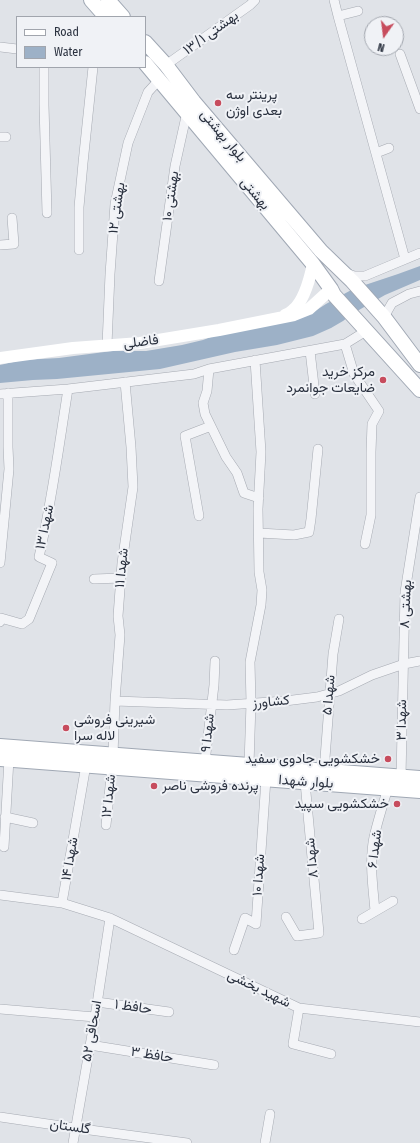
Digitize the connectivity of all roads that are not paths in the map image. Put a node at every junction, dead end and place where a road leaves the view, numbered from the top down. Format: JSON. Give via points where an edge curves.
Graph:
{"nodes":[{"id":1,"x":91,"y":0,"type":"edge"},
{"id":2,"x":108,"y":0,"type":"edge"},
{"id":3,"x":334,"y":0,"type":"edge"},
{"id":4,"x":251,"y":2,"type":"edge"},
{"id":5,"x":358,"y":11,"type":"dead end"},
{"id":6,"x":105,"y":16,"type":"edge"},
{"id":7,"x":122,"y":16,"type":"edge"},
{"id":8,"x":338,"y":16,"type":"junction"},
{"id":9,"x":146,"y":43,"type":"edge"},
{"id":10,"x":0,"y":47,"type":"edge"},
{"id":11,"x":16,"y":49,"type":"edge"},
{"id":12,"x":401,"y":56,"type":"edge"},
{"id":13,"x":146,"y":65,"type":"edge"},
{"id":14,"x":166,"y":65,"type":"junction"},
{"id":15,"x":44,"y":68,"type":"edge"},
{"id":16,"x":93,"y":68,"type":"edge"},
{"id":17,"x":159,"y":80,"type":"junction"},
{"id":18,"x":420,"y":108,"type":"edge"},
{"id":19,"x":187,"y":112,"type":"junction"},
{"id":20,"x":389,"y":148,"type":"dead end"},
{"id":21,"x":376,"y":153,"type":"junction"},
{"id":22,"x":47,"y":213,"type":"dead end"},
{"id":23,"x":12,"y":218,"type":"dead end"},
{"id":24,"x":0,"y":245,"type":"edge"},
{"id":25,"x":79,"y":250,"type":"dead end"},
{"id":26,"x":420,"y":253,"type":"edge"},
{"id":27,"x":405,"y":259,"type":"junction"},
{"id":28,"x":313,"y":264,"type":"junction"},
{"id":29,"x":348,"y":277,"type":"junction"},
{"id":30,"x":159,"y":281,"type":"dead end"},
{"id":31,"x":420,"y":291,"type":"edge"},
{"id":32,"x":333,"y":292,"type":"junction"},
{"id":33,"x":382,"y":315,"type":"junction"},
{"id":34,"x":281,"y":318,"type":"junction"},
{"id":35,"x":364,"y":328,"type":"junction"},
{"id":36,"x":345,"y":344,"type":"junction"},
{"id":37,"x":107,"y":345,"type":"junction"},
{"id":38,"x":310,"y":351,"type":"junction"},
{"id":39,"x":0,"y":358,"type":"edge"},
{"id":40,"x":255,"y":360,"type":"junction"},
{"id":41,"x":420,"y":365,"type":"edge"},
{"id":42,"x":209,"y":368,"type":"junction"},
{"id":43,"x":125,"y":382,"type":"junction"},
{"id":44,"x":417,"y":382,"type":"edge"},
{"id":45,"x":68,"y":388,"type":"junction"},
{"id":46,"x":4,"y":393,"type":"edge"},
{"id":47,"x":315,"y":394,"type":"dead end"},
{"id":48,"x":211,"y":426,"type":"junction"},
{"id":49,"x":318,"y":449,"type":"dead end"},
{"id":50,"x":420,"y":497,"type":"edge"},
{"id":51,"x":259,"y":498,"type":"junction"},
{"id":52,"x":199,"y":516,"type":"dead end"},
{"id":53,"x":259,"y":533,"type":"junction"},
{"id":54,"x":365,"y":544,"type":"dead end"},
{"id":55,"x":0,"y":563,"type":"edge"},
{"id":56,"x":121,"y":578,"type":"junction"},
{"id":57,"x":94,"y":579,"type":"dead end"},
{"id":58,"x":0,"y":617,"type":"edge"},
{"id":59,"x":339,"y":619,"type":"dead end"},
{"id":60,"x":215,"y":661,"type":"dead end"},
{"id":61,"x":420,"y":661,"type":"edge"},
{"id":62,"x":404,"y":664,"type":"junction"},
{"id":63,"x":329,"y":694,"type":"junction"},
{"id":64,"x":115,"y":701,"type":"junction"},
{"id":65,"x":251,"y":703,"type":"junction"},
{"id":66,"x":211,"y":705,"type":"junction"},
{"id":67,"x":0,"y":746,"type":"edge"},
{"id":68,"x":4,"y":759,"type":"edge"},
{"id":69,"x":112,"y":761,"type":"junction"},
{"id":70,"x":205,"y":762,"type":"junction"},
{"id":71,"x":86,"y":765,"type":"junction"},
{"id":72,"x":249,"y":765,"type":"junction"},
{"id":73,"x":324,"y":771,"type":"junction"},
{"id":74,"x":401,"y":777,"type":"junction"},
{"id":75,"x":420,"y":778,"type":"edge"},
{"id":76,"x":266,"y":779,"type":"junction"},
{"id":77,"x":305,"y":782,"type":"junction"},
{"id":78,"x":388,"y":788,"type":"junction"},
{"id":79,"x":420,"y":791,"type":"edge"},
{"id":80,"x":5,"y":818,"type":"junction"},
{"id":81,"x":33,"y":823,"type":"dead end"},
{"id":82,"x":106,"y":825,"type":"dead end"},
{"id":83,"x":4,"y":847,"type":"dead end"},
{"id":84,"x":0,"y":895,"type":"edge"},
{"id":85,"x":393,"y":901,"type":"dead end"},
{"id":86,"x":62,"y":903,"type":"junction"},
{"id":87,"x":375,"y":911,"type":"junction"},
{"id":88,"x":110,"y":918,"type":"junction"},
{"id":89,"x":286,"y":918,"type":"dead end"},
{"id":90,"x":362,"y":919,"type":"dead end"},
{"id":91,"x":234,"y":950,"type":"dead end"},
{"id":92,"x":97,"y":1002,"type":"junction"},
{"id":93,"x":299,"y":1008,"type":"junction"},
{"id":94,"x":0,"y":1009,"type":"edge"},
{"id":95,"x":169,"y":1012,"type":"dead end"},
{"id":96,"x":95,"y":1017,"type":"junction"},
{"id":97,"x":420,"y":1022,"type":"edge"},
{"id":98,"x":90,"y":1045,"type":"junction"},
{"id":99,"x":331,"y":1054,"type":"dead end"},
{"id":100,"x":214,"y":1065,"type":"dead end"},
{"id":101,"x":270,"y":1114,"type":"dead end"},
{"id":102,"x":0,"y":1117,"type":"edge"},
{"id":103,"x":75,"y":1128,"type":"junction"},
{"id":104,"x":73,"y":1143,"type":"edge"},
{"id":105,"x":187,"y":1143,"type":"edge"},
{"id":106,"x":265,"y":1143,"type":"edge"}],
"edges":[{"from":1,"to":6,"type":"main road"},
{"from":2,"to":7,"type":"main road"},
{"from":3,"to":8,"type":"street"},
{"from":4,"to":14,"type":"street","name":"بهشتی ۱۳/۱"},
{"from":5,"to":8,"type":"street"},
{"from":8,"to":21,"type":"street"},
{"from":9,"to":14,"type":"main road","name":"بلوار بهشتی"},
{"from":10,"to":11,"type":"street"},
{"from":12,"to":18,"type":"street"},
{"from":13,"to":17,"type":"main road","name":"بهشتی"},
{"from":14,"to":29,"type":"main road","name":"بلوار بهشتی","via":[[194,102],[321,251]]},
{"from":15,"to":22,"type":"street"},
{"from":16,"to":25,"type":"street","via":[[79,207]]},
{"from":17,"to":19,"type":"main road","name":"بهشتی"},
{"from":17,"to":37,"type":"street","name":"بهشتی ۱۲","via":[[148,92],[128,143],[115,204]]},
{"from":19,"to":28,"type":"main road","name":"بهشتی"},
{"from":19,"to":30,"type":"street","name":"بهشتی ۱۰","via":[[175,166]]},
{"from":20,"to":21,"type":"street"},
{"from":21,"to":27,"type":"street"},
{"from":23,"to":24,"type":"street","via":[[14,244]]},
{"from":26,"to":27,"type":"street"},
{"from":27,"to":29,"type":"street","via":[[365,276]]},
{"from":28,"to":32,"type":"main road","name":"بهشتی"},
{"from":28,"to":34,"type":"main road","name":"فاضلی","via":[[301,300],[293,310]]},
{"from":29,"to":33,"type":"main road"},
{"from":31,"to":33,"type":"street","via":[[392,303]]},
{"from":32,"to":34,"type":"main road","name":"فاضلی","via":[[309,309]]},
{"from":32,"to":35,"type":"main road","name":"بهشتی"},
{"from":33,"to":41,"type":"main road"},
{"from":34,"to":37,"type":"main road","name":"فاضلی","via":[[140,343]]},
{"from":35,"to":36,"type":"street"},
{"from":35,"to":44,"type":"main road"},
{"from":36,"to":38,"type":"street"},
{"from":36,"to":54,"type":"street","via":[[354,374],[379,411],[372,424],[371,515]]},
{"from":37,"to":39,"type":"main road","name":"فاضلی"},
{"from":38,"to":40,"type":"street"},
{"from":38,"to":47,"type":"street"},
{"from":40,"to":42,"type":"street"},
{"from":40,"to":51,"type":"street","via":[[261,452]]},
{"from":42,"to":43,"type":"street","via":[[194,374]]},
{"from":42,"to":48,"type":"street","via":[[204,403],[205,414]]},
{"from":43,"to":45,"type":"street"},
{"from":43,"to":56,"type":"street","name":"شهدا ۱۱","via":[[133,487]]},
{"from":45,"to":46,"type":"street"},
{"from":45,"to":58,"type":"street","name":"شهدا ۱۳","via":[[53,488],[38,557],[52,563],[29,619],[22,624]]},
{"from":46,"to":55,"type":"street","via":[[9,469]]},
{"from":48,"to":51,"type":"street","via":[[237,473],[244,494]]},
{"from":48,"to":52,"type":"street","via":[[185,436]]},
{"from":49,"to":53,"type":"street","via":[[309,532],[294,535]]},
{"from":50,"to":62,"type":"street","name":"بهشتی ۸","via":[[405,592]]},
{"from":51,"to":53,"type":"street"},
{"from":53,"to":65,"type":"street","via":[[259,572],[262,590],[250,662]]},
{"from":56,"to":57,"type":"street"},
{"from":56,"to":64,"type":"street","name":"شهدا ۱۱"},
{"from":59,"to":63,"type":"street","name":"شهدا ۵"},
{"from":60,"to":66,"type":"street","name":"شهدا ۹"},
{"from":61,"to":62,"type":"street","name":"کشاورز"},
{"from":62,"to":63,"type":"street","name":"کشاورز"},
{"from":62,"to":74,"type":"street","name":"شهدا ۳"},
{"from":63,"to":65,"type":"street","name":"کشاورز"},
{"from":63,"to":73,"type":"street","name":"شهدا ۵"},
{"from":64,"to":66,"type":"street","name":"کشاورز"},
{"from":64,"to":69,"type":"street","name":"شهدا ۱۱"},
{"from":65,"to":66,"type":"street","name":"کشاورز"},
{"from":65,"to":72,"type":"street"},
{"from":66,"to":70,"type":"street","name":"شهدا ۹"},
{"from":67,"to":69,"type":"main road","name":"بلوار شهدا"},
{"from":68,"to":71,"type":"main road","name":"بلوار شهدا"},
{"from":68,"to":80,"type":"street"},
{"from":69,"to":70,"type":"main road","name":"بلوار شهدا"},
{"from":69,"to":71,"type":"main road","name":"بلوار شهدا"},
{"from":69,"to":76,"type":"main road","name":"بلوار شهدا"},
{"from":69,"to":82,"type":"street","name":"شهدا ۱۲"},
{"from":70,"to":72,"type":"main road","name":"بلوار شهدا"},
{"from":71,"to":86,"type":"street","name":"شهدا ۱۴"},
{"from":72,"to":73,"type":"main road","name":"بلوار شهدا"},
{"from":73,"to":74,"type":"main road","name":"بلوار شهدا"},
{"from":74,"to":75,"type":"main road","name":"بلوار شهدا"},
{"from":76,"to":77,"type":"main road","name":"بلوار شهدا"},
{"from":76,"to":91,"type":"street","name":"شهدا ۱۰","via":[[256,924],[245,918]]},
{"from":77,"to":78,"type":"main road","name":"بلوار شهدا"},
{"from":77,"to":89,"type":"street","name":"شهدا ۸","via":[[320,933],[297,936]]},
{"from":78,"to":79,"type":"main road","name":"بلوار شهدا"},
{"from":78,"to":87,"type":"street","name":"شهدا ۶","via":[[374,837],[372,883]]},
{"from":80,"to":81,"type":"street"},
{"from":80,"to":83,"type":"street"},
{"from":84,"to":86,"type":"street"},
{"from":85,"to":87,"type":"street"},
{"from":86,"to":88,"type":"street"},
{"from":87,"to":90,"type":"street"},
{"from":88,"to":92,"type":"street","name":"اسحاقی ۵۲"},
{"from":88,"to":93,"type":"street","name":"شهید بخشی"},
{"from":92,"to":95,"type":"street","name":"حافظ ۱"},
{"from":92,"to":96,"type":"street","name":"اسحاقی ۵۲"},
{"from":93,"to":97,"type":"street","name":"شهید بخشی"},
{"from":93,"to":99,"type":"street","via":[[293,1044]]},
{"from":94,"to":96,"type":"street"},
{"from":96,"to":98,"type":"street","name":"اسحاقی ۵۲"},
{"from":98,"to":100,"type":"street","name":"حافظ ۳"},
{"from":98,"to":103,"type":"street","name":"اسحاقی ۵۲"},
{"from":101,"to":106,"type":"street"},
{"from":102,"to":103,"type":"street","name":"گلستان"},
{"from":103,"to":104,"type":"street","name":"اسحاقی ۵۲"},
{"from":103,"to":105,"type":"street","name":"گلستان"}]}
